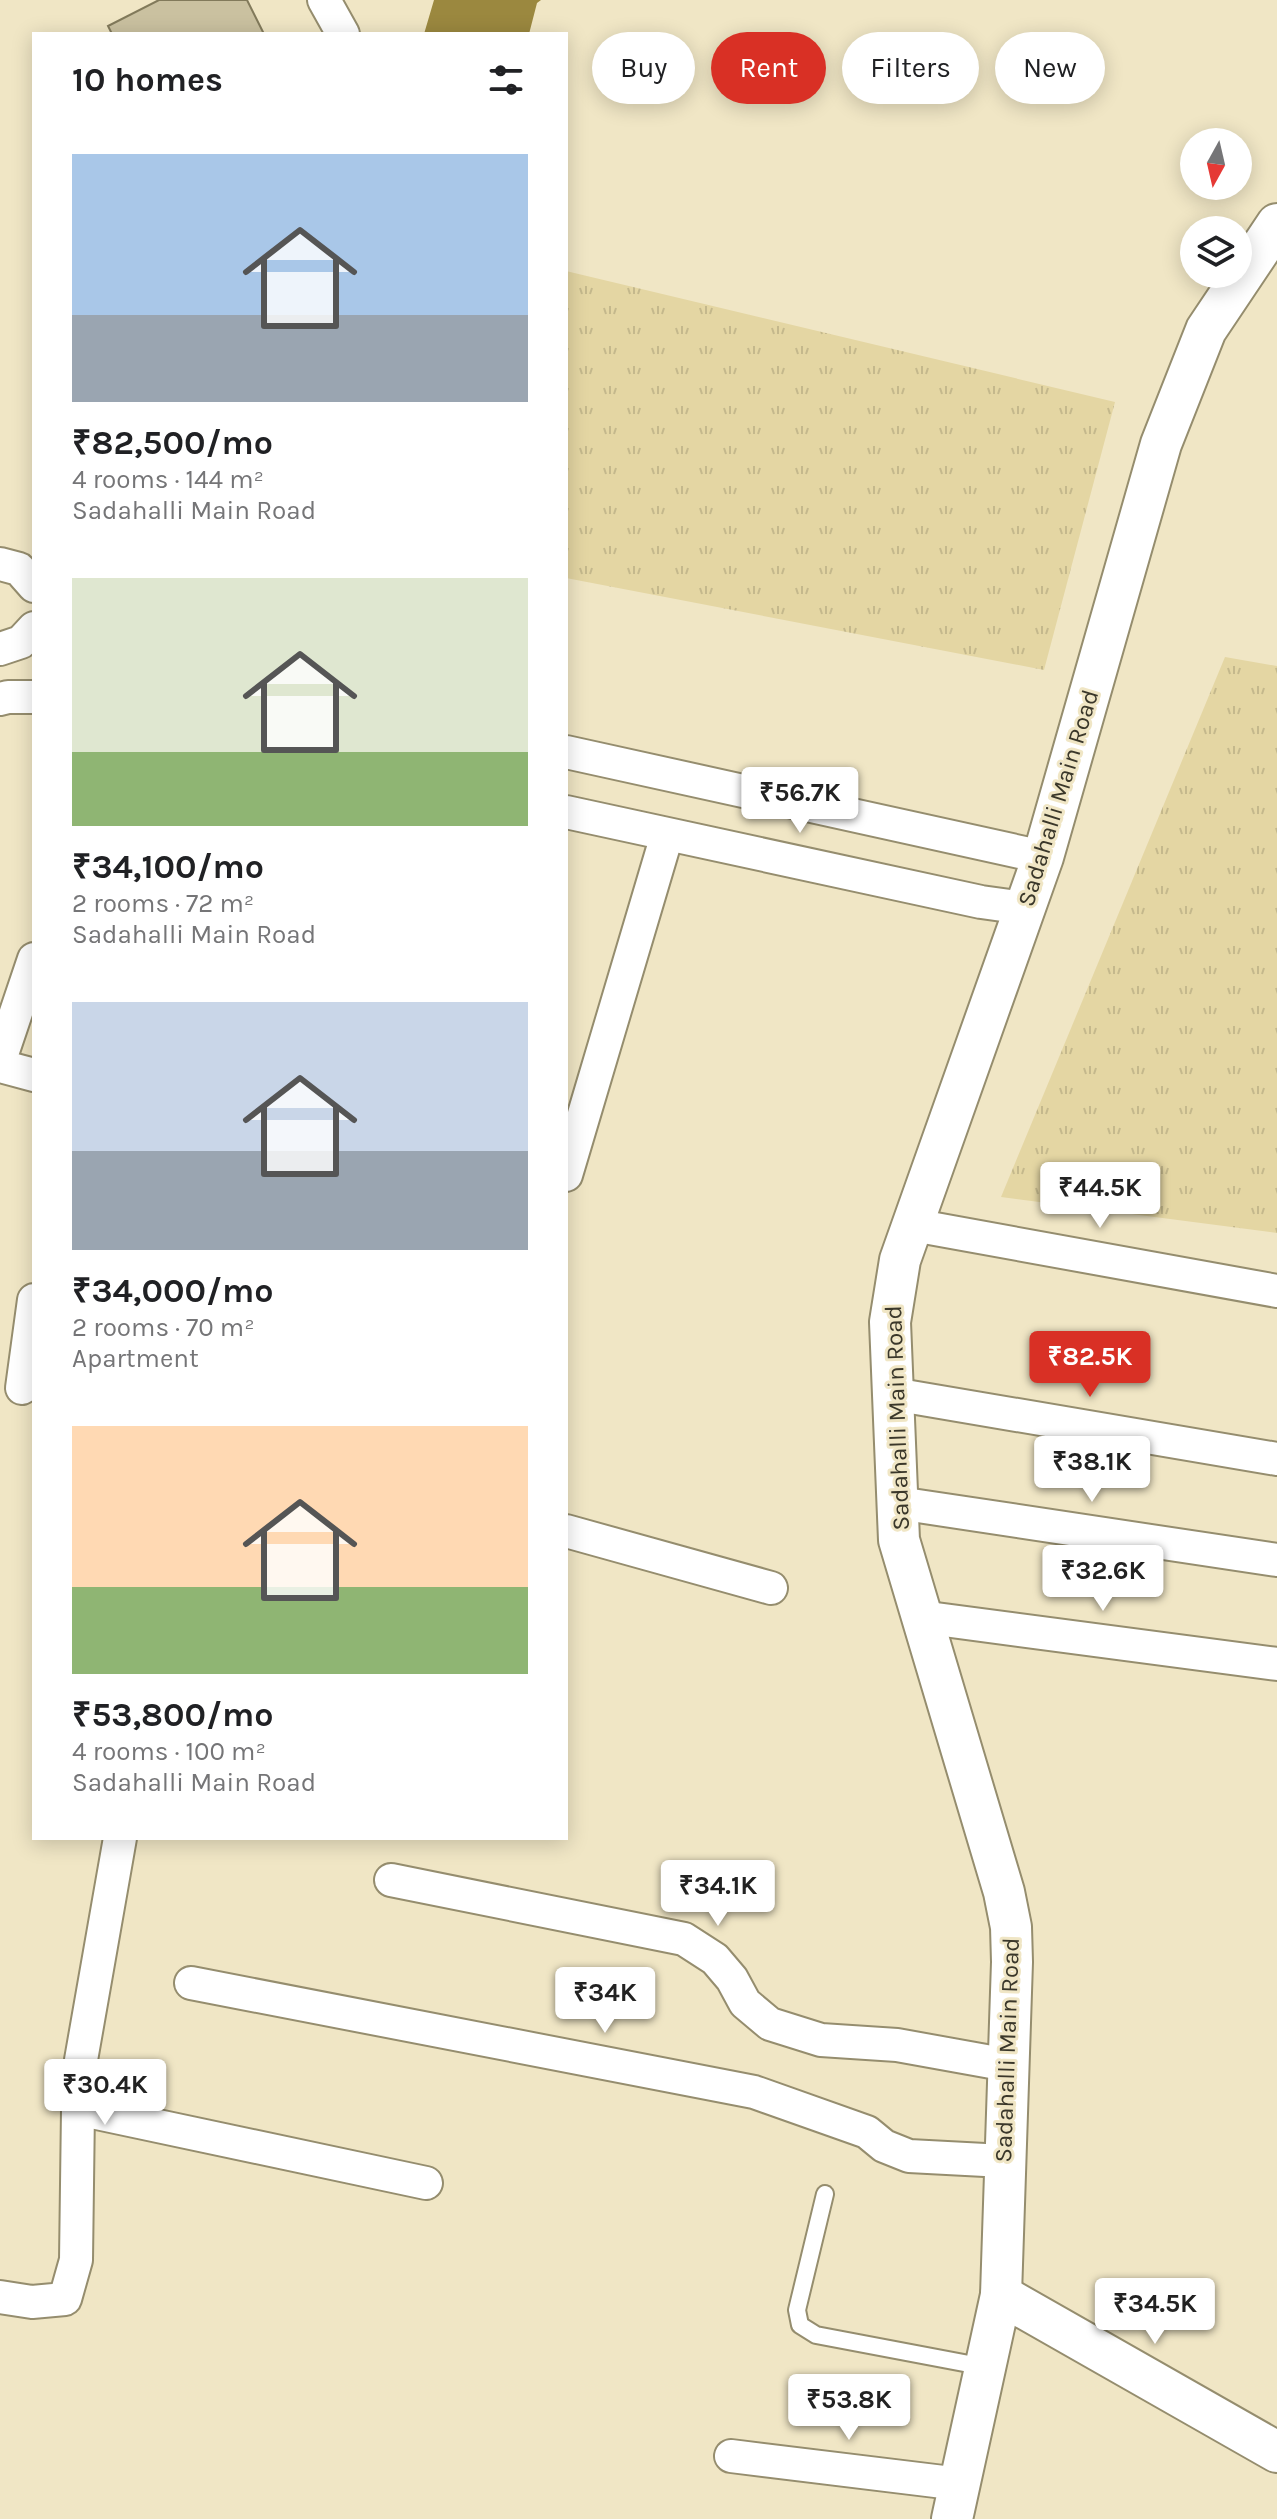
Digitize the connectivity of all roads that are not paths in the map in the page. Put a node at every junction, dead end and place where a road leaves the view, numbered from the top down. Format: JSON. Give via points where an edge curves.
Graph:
{"nodes":[{"id":1,"x":324,"y":0,"type":"edge"},
{"id":2,"x":342,"y":32,"type":"edge"},
{"id":3,"x":1277,"y":224,"type":"edge"},
{"id":4,"x":0,"y":537,"type":"edge"},
{"id":5,"x":18,"y":573,"type":"edge"},
{"id":6,"x":32,"y":632,"type":"edge"},
{"id":7,"x":0,"y":649,"type":"edge"},
{"id":8,"x":32,"y":697,"type":"edge"},
{"id":9,"x":0,"y":699,"type":"edge"},
{"id":10,"x":568,"y":752,"type":"edge"},
{"id":11,"x":568,"y":812,"type":"edge"},
{"id":12,"x":667,"y":835,"type":"junction"},
{"id":13,"x":1043,"y":857,"type":"junction"},
{"id":14,"x":1025,"y":908,"type":"junction"},
{"id":15,"x":32,"y":965,"type":"edge"},
{"id":16,"x":0,"y":1063,"type":"edge"},
{"id":17,"x":32,"y":1074,"type":"edge"},
{"id":18,"x":568,"y":1168,"type":"edge"},
{"id":19,"x":913,"y":1225,"type":"junction"},
{"id":20,"x":1277,"y":1291,"type":"edge"},
{"id":21,"x":32,"y":1315,"type":"edge"},
{"id":22,"x":22,"y":1388,"type":"dead end"},
{"id":23,"x":893,"y":1394,"type":"junction"},
{"id":24,"x":1277,"y":1459,"type":"edge"},
{"id":25,"x":898,"y":1503,"type":"junction"},
{"id":26,"x":568,"y":1532,"type":"edge"},
{"id":27,"x":1277,"y":1560,"type":"edge"},
{"id":28,"x":771,"y":1588,"type":"dead end"},
{"id":29,"x":921,"y":1617,"type":"junction"},
{"id":30,"x":1277,"y":1664,"type":"edge"},
{"id":31,"x":120,"y":1840,"type":"edge"},
{"id":32,"x":391,"y":1880,"type":"dead end"},
{"id":33,"x":191,"y":1983,"type":"dead end"},
{"id":34,"x":1008,"y":2065,"type":"junction"},
{"id":35,"x":78,"y":2109,"type":"junction"},
{"id":36,"x":1004,"y":2161,"type":"junction"},
{"id":37,"x":426,"y":2183,"type":"dead end"},
{"id":38,"x":825,"y":2194,"type":"dead end"},
{"id":39,"x":1001,"y":2295,"type":"junction"},
{"id":40,"x":0,"y":2297,"type":"edge"},
{"id":41,"x":985,"y":2367,"type":"junction"},
{"id":42,"x":1277,"y":2452,"type":"edge"},
{"id":43,"x":731,"y":2456,"type":"dead end"},
{"id":44,"x":956,"y":2502,"type":"edge"}],
"edges":[{"from":1,"to":2,"type":"street"},
{"from":3,"to":13,"type":"street","name":"Sadahalli Main Road","via":[[1206,330],[1161,444]]},
{"from":4,"to":5,"type":"street"},
{"from":6,"to":7,"type":"street"},
{"from":8,"to":9,"type":"street"},
{"from":10,"to":13,"type":"street"},
{"from":11,"to":12,"type":"street"},
{"from":12,"to":14,"type":"street"},
{"from":12,"to":18,"type":"street"},
{"from":13,"to":14,"type":"street","name":"Sadahalli Main Road"},
{"from":14,"to":19,"type":"street","name":"Sadahalli Main Road"},
{"from":15,"to":16,"type":"street"},
{"from":16,"to":17,"type":"street"},
{"from":19,"to":20,"type":"street"},
{"from":19,"to":23,"type":"street","name":"Sadahalli Main Road","via":[[891,1308]]},
{"from":21,"to":22,"type":"street"},
{"from":23,"to":24,"type":"street"},
{"from":23,"to":25,"type":"street","name":"Sadahalli Main Road"},
{"from":25,"to":27,"type":"street"},
{"from":25,"to":29,"type":"street","name":"Sadahalli Main Road","via":[[899,1540]]},
{"from":26,"to":28,"type":"street"},
{"from":29,"to":30,"type":"street"},
{"from":29,"to":34,"type":"street","name":"Sadahalli Main Road","via":[[1011,1927]]},
{"from":31,"to":35,"type":"street","via":[[81,2060]]},
{"from":32,"to":34,"type":"street","via":[[684,1939],[715,1959],[745,2003],[770,2024],[821,2040],[897,2045]]},
{"from":33,"to":36,"type":"street","via":[[754,2092],[867,2132],[909,2156]]},
{"from":34,"to":36,"type":"street","name":"Sadahalli Main Road"},
{"from":35,"to":37,"type":"street"},
{"from":35,"to":40,"type":"street","via":[[76,2260],[65,2299],[32,2302]]},
{"from":36,"to":39,"type":"street","name":"Sadahalli Main Road"},
{"from":38,"to":41,"type":"lane","via":[[797,2310],[800,2325],[816,2335]]},
{"from":39,"to":41,"type":"street","name":"Sadahalli Main Road"},
{"from":39,"to":42,"type":"street"},
{"from":41,"to":44,"type":"street","name":"Sadahalli Main Road"},
{"from":43,"to":44,"type":"street"}]}
